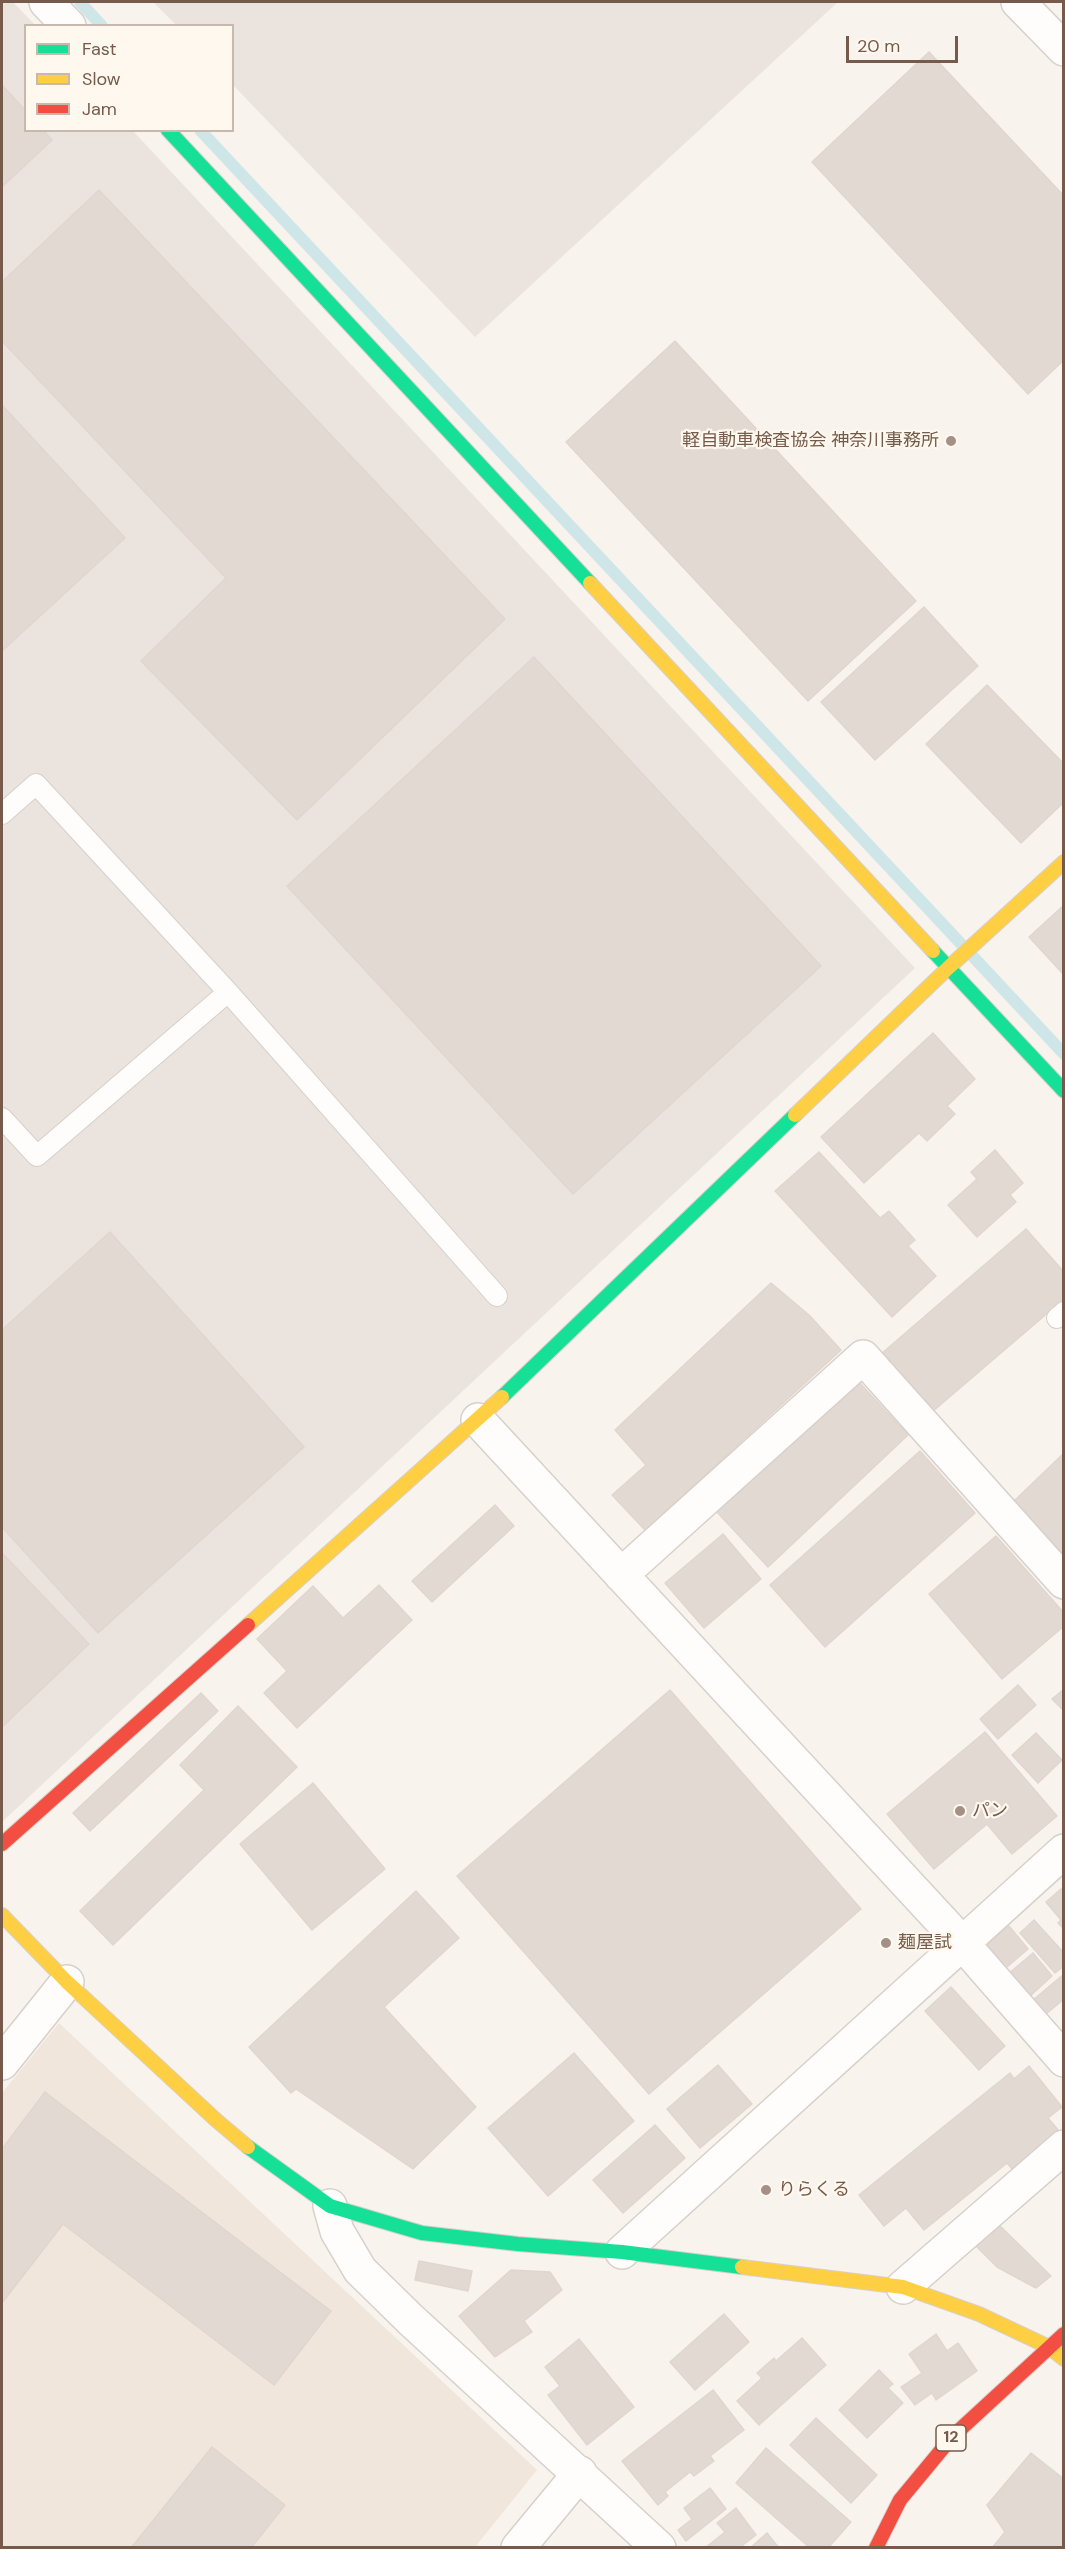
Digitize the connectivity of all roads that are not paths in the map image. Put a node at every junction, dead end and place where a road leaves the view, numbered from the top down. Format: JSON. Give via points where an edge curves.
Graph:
{"nodes":[{"id":1,"x":46,"y":2,"type":"edge"},
{"id":2,"x":1018,"y":2,"type":"edge"},
{"id":3,"x":67,"y":24,"type":"edge"},
{"id":4,"x":1064,"y":49,"type":"edge"},
{"id":5,"x":170,"y":132,"type":"edge"},
{"id":6,"x":2,"y":814,"type":"edge"},
{"id":7,"x":1064,"y":862,"type":"edge"},
{"id":8,"x":948,"y":968,"type":"junction"},
{"id":9,"x":228,"y":992,"type":"junction"},
{"id":10,"x":1064,"y":1091,"type":"edge"},
{"id":11,"x":2,"y":1118,"type":"edge"},
{"id":12,"x":497,"y":1296,"type":"dead end"},
{"id":13,"x":478,"y":1420,"type":"junction"},
{"id":14,"x":621,"y":1575,"type":"junction"},
{"id":15,"x":1064,"y":1582,"type":"edge"},
{"id":16,"x":2,"y":1844,"type":"edge"},
{"id":17,"x":1064,"y":1851,"type":"edge"},
{"id":18,"x":2,"y":1915,"type":"edge"},
{"id":19,"x":963,"y":1944,"type":"junction"},
{"id":20,"x":67,"y":1982,"type":"junction"},
{"id":21,"x":1064,"y":2060,"type":"edge"},
{"id":22,"x":2,"y":2063,"type":"edge"},
{"id":23,"x":1064,"y":2147,"type":"edge"},
{"id":24,"x":330,"y":2206,"type":"junction"},
{"id":25,"x":622,"y":2252,"type":"junction"},
{"id":26,"x":903,"y":2286,"type":"junction"},
{"id":27,"x":1064,"y":2334,"type":"edge"},
{"id":28,"x":1048,"y":2347,"type":"junction"},
{"id":29,"x":1064,"y":2359,"type":"edge"},
{"id":30,"x":580,"y":2473,"type":"junction"},
{"id":31,"x":518,"y":2547,"type":"edge"},
{"id":32,"x":659,"y":2547,"type":"edge"},
{"id":33,"x":876,"y":2547,"type":"edge"}],
"edges":[{"from":1,"to":3,"type":"street"},
{"from":2,"to":4,"type":"street"},
{"from":5,"to":8,"type":"street"},
{"from":6,"to":9,"type":"lane","via":[[36,784]]},
{"from":7,"to":8,"type":"street"},
{"from":8,"to":10,"type":"street"},
{"from":8,"to":13,"type":"street"},
{"from":9,"to":11,"type":"lane","via":[[38,1156]]},
{"from":9,"to":12,"type":"lane"},
{"from":13,"to":14,"type":"street"},
{"from":13,"to":16,"type":"street"},
{"from":14,"to":15,"type":"street","via":[[863,1357]]},
{"from":14,"to":19,"type":"street"},
{"from":17,"to":19,"type":"street"},
{"from":18,"to":20,"type":"street"},
{"from":19,"to":21,"type":"street"},
{"from":19,"to":25,"type":"street"},
{"from":20,"to":22,"type":"street"},
{"from":20,"to":24,"type":"street","via":[[216,2120],[269,2164]]},
{"from":23,"to":26,"type":"street"},
{"from":24,"to":25,"type":"street","via":[[422,2234]]},
{"from":24,"to":30,"type":"street","via":[[337,2231],[360,2270]]},
{"from":25,"to":26,"type":"street"},
{"from":26,"to":28,"type":"street","via":[[980,2314]]},
{"from":27,"to":28,"type":"street","number":"12"},
{"from":28,"to":29,"type":"street"},
{"from":28,"to":33,"type":"street","number":"12","via":[[953,2436],[900,2500]]},
{"from":30,"to":31,"type":"street"},
{"from":30,"to":32,"type":"street"}]}
